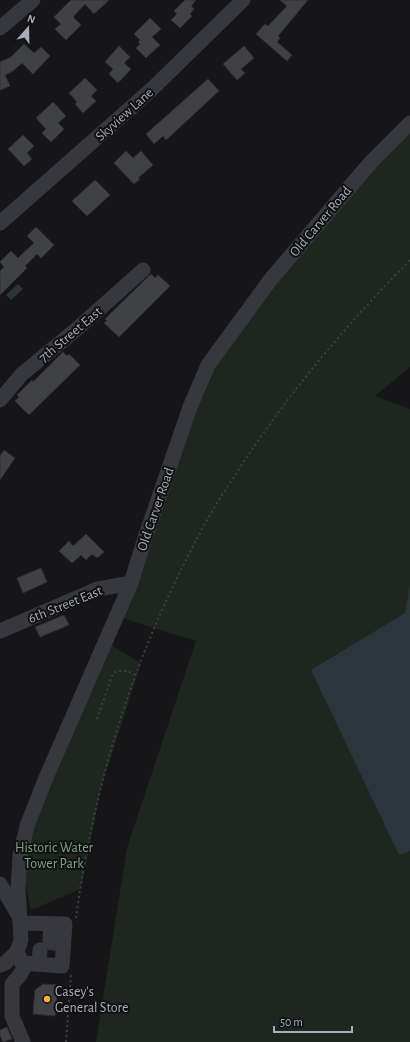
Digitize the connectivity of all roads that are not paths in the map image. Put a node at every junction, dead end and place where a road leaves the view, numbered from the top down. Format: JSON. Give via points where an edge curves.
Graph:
{"nodes":[{"id":1,"x":33,"y":0,"type":"edge"},
{"id":2,"x":243,"y":0,"type":"edge"},
{"id":3,"x":0,"y":28,"type":"edge"},
{"id":4,"x":410,"y":123,"type":"edge"},
{"id":5,"x":0,"y":223,"type":"edge"},
{"id":6,"x":143,"y":270,"type":"dead end"},
{"id":7,"x":0,"y":400,"type":"edge"},
{"id":8,"x":131,"y":583,"type":"junction"},
{"id":9,"x":0,"y":631,"type":"edge"},
{"id":10,"x":0,"y":884,"type":"edge"},
{"id":11,"x":20,"y":920,"type":"junction"},
{"id":12,"x":46,"y":924,"type":"junction"},
{"id":13,"x":44,"y":951,"type":"junction"},
{"id":14,"x":19,"y":958,"type":"junction"},
{"id":15,"x":0,"y":966,"type":"edge"},
{"id":16,"x":23,"y":1042,"type":"edge"}],
"edges":[{"from":1,"to":3,"type":"street"},
{"from":2,"to":5,"type":"street","name":"Skyview Lane","via":[[151,90]]},
{"from":4,"to":8,"type":"street","name":"Old Carver Road","via":[[372,161],[271,279],[208,365],[190,407]]},
{"from":6,"to":7,"type":"street","name":"7th Street East","via":[[22,374]]},
{"from":8,"to":9,"type":"street","name":"6th Street East","via":[[98,589]]},
{"from":8,"to":11,"type":"street","name":"Old Carver Road","via":[[27,826],[20,862]]},
{"from":10,"to":11,"type":"street"},
{"from":11,"to":12,"type":"street"},
{"from":11,"to":14,"type":"street","name":"Old Carver Road"},
{"from":12,"to":13,"type":"street"},
{"from":12,"to":13,"type":"street","via":[[65,924],[62,966]]},
{"from":13,"to":14,"type":"street"},
{"from":14,"to":15,"type":"street"},
{"from":14,"to":16,"type":"street","name":"Old Carver Road","via":[[24,968],[12,984],[12,1016]]}]}
